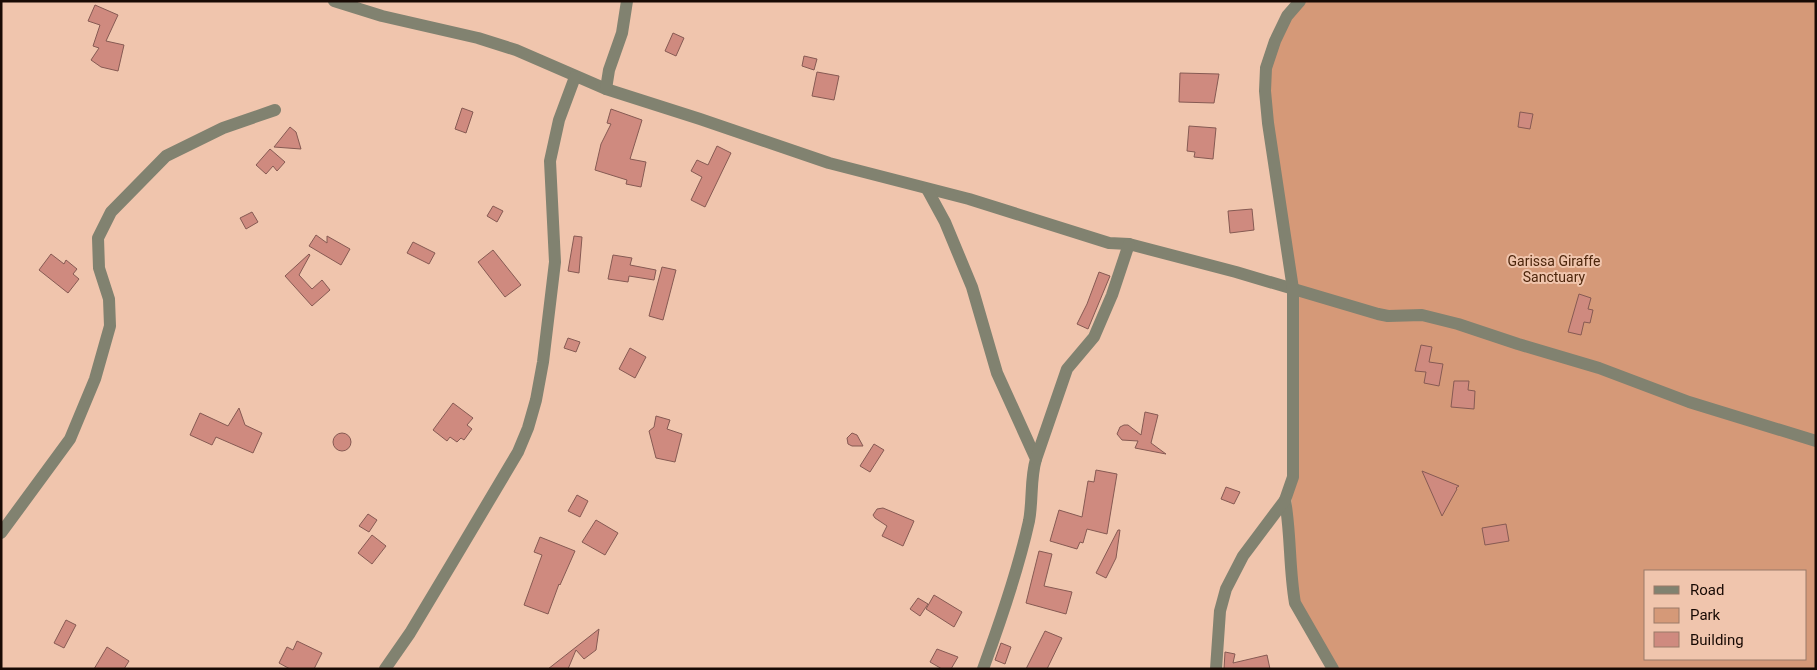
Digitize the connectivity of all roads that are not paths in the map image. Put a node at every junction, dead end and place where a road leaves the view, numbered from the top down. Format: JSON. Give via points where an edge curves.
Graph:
{"nodes":[{"id":1,"x":334,"y":1,"type":"edge"},
{"id":2,"x":627,"y":1,"type":"edge"},
{"id":3,"x":1300,"y":1,"type":"edge"},
{"id":4,"x":575,"y":77,"type":"junction"},
{"id":5,"x":606,"y":89,"type":"junction"},
{"id":6,"x":274,"y":110,"type":"dead end"},
{"id":7,"x":927,"y":189,"type":"junction"},
{"id":8,"x":1129,"y":244,"type":"junction"},
{"id":9,"x":1293,"y":289,"type":"junction"},
{"id":10,"x":1816,"y":441,"type":"edge"},
{"id":11,"x":1036,"y":459,"type":"junction"},
{"id":12,"x":1285,"y":500,"type":"junction"},
{"id":13,"x":1,"y":533,"type":"edge"},
{"id":14,"x":385,"y":669,"type":"edge"},
{"id":15,"x":984,"y":669,"type":"edge"},
{"id":16,"x":1216,"y":669,"type":"edge"},
{"id":17,"x":1333,"y":669,"type":"edge"}],
"edges":[{"from":1,"to":4,"type":"street","via":[[382,16],[478,38],[516,50]]},
{"from":2,"to":5,"type":"street","via":[[622,33]]},
{"from":3,"to":9,"type":"street","via":[[1287,16],[1275,41],[1266,68],[1265,92]]},
{"from":4,"to":5,"type":"street"},
{"from":4,"to":14,"type":"street","via":[[550,161],[555,262],[543,362],[528,428],[518,452],[410,633]]},
{"from":5,"to":7,"type":"street","via":[[829,163]]},
{"from":6,"to":13,"type":"street","via":[[223,128],[166,156],[111,212],[98,238],[99,268],[109,299],[110,326],[95,378],[70,438]]},
{"from":7,"to":8,"type":"street","via":[[1109,243]]},
{"from":7,"to":11,"type":"street","via":[[972,286],[997,373]]},
{"from":8,"to":9,"type":"street"},
{"from":8,"to":11,"type":"street","via":[[1094,337],[1068,369]]},
{"from":9,"to":10,"type":"street","via":[[1378,314],[1422,315],[1458,324]]},
{"from":9,"to":12,"type":"street","via":[[1294,465]]},
{"from":11,"to":15,"type":"street","via":[[1029,519],[1008,599]]},
{"from":12,"to":16,"type":"street","via":[[1243,556],[1226,589],[1220,611]]},
{"from":12,"to":17,"type":"street","via":[[1295,603]]}]}
